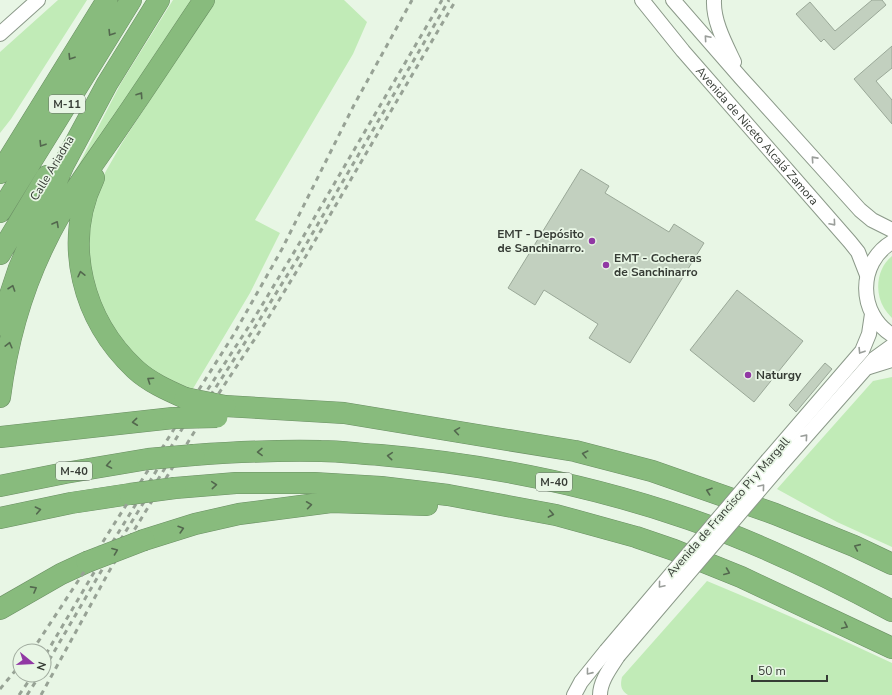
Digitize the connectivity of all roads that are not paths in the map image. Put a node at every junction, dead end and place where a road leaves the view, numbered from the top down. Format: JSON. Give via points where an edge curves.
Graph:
{"nodes":[{"id":1,"x":38,"y":0,"type":"edge"},
{"id":2,"x":107,"y":0,"type":"edge"},
{"id":3,"x":131,"y":0,"type":"edge"},
{"id":4,"x":159,"y":0,"type":"edge"},
{"id":5,"x":204,"y":0,"type":"edge"},
{"id":6,"x":642,"y":0,"type":"edge"},
{"id":7,"x":673,"y":0,"type":"edge"},
{"id":8,"x":714,"y":0,"type":"edge"},
{"id":9,"x":0,"y":34,"type":"edge"},
{"id":10,"x":742,"y":78,"type":"junction"},
{"id":11,"x":107,"y":84,"type":"junction"},
{"id":12,"x":118,"y":127,"type":"junction"},
{"id":13,"x":0,"y":173,"type":"edge"},
{"id":14,"x":0,"y":212,"type":"edge"},
{"id":15,"x":892,"y":230,"type":"edge"},
{"id":16,"x":892,"y":242,"type":"edge"},
{"id":17,"x":0,"y":254,"type":"edge"},
{"id":18,"x":867,"y":275,"type":"junction"},
{"id":19,"x":872,"y":314,"type":"junction"},
{"id":20,"x":0,"y":325,"type":"edge"},
{"id":21,"x":892,"y":335,"type":"edge"},
{"id":22,"x":892,"y":346,"type":"edge"},
{"id":23,"x":892,"y":360,"type":"edge"},
{"id":24,"x":866,"y":368,"type":"junction"},
{"id":25,"x":0,"y":397,"type":"edge"},
{"id":26,"x":221,"y":412,"type":"junction"},
{"id":27,"x":0,"y":436,"type":"edge"},
{"id":28,"x":418,"y":459,"type":"junction"},
{"id":29,"x":774,"y":463,"type":"junction"},
{"id":30,"x":0,"y":486,"type":"edge"},
{"id":31,"x":512,"y":507,"type":"junction"},
{"id":32,"x":0,"y":518,"type":"edge"},
{"id":33,"x":892,"y":564,"type":"edge"},
{"id":34,"x":892,"y":595,"type":"edge"},
{"id":35,"x":0,"y":608,"type":"edge"},
{"id":36,"x":892,"y":611,"type":"edge"},
{"id":37,"x":892,"y":648,"type":"edge"},
{"id":38,"x":612,"y":653,"type":"junction"},
{"id":39,"x":574,"y":695,"type":"edge"},
{"id":40,"x":600,"y":695,"type":"edge"}],
"edges":[{"from":1,"to":9,"type":"street"},
{"from":2,"to":13,"type":"highway","one_way":true},
{"from":3,"to":14,"type":"highway","number":"M-11","one_way":true},
{"from":4,"to":11,"type":"highway","number":"M-11"},
{"from":12,"to":5,"type":"highway","one_way":true},
{"from":6,"to":18,"type":"street","name":"Avenida de Niceto Alcalá Zamora","one_way":true,"via":[[682,51],[850,242],[858,252]]},
{"from":10,"to":7,"type":"street","one_way":true},
{"from":8,"to":10,"type":"street","via":[[717,22]]},
{"from":15,"to":10,"type":"street","one_way":true,"via":[[872,220],[860,210]]},
{"from":11,"to":17,"type":"highway","name":"Calle Ariadna","number":"M-11","via":[[88,107]]},
{"from":20,"to":11,"type":"highway","one_way":true,"via":[[38,222],[64,164]]},
{"from":25,"to":12,"type":"highway","one_way":true,"via":[[4,365],[13,331],[46,240],[77,187]]},
{"from":26,"to":12,"type":"highway","one_way":true,"bridge":true,"via":[[153,383],[136,370],[119,353],[106,334],[85,290],[79,266],[80,219],[86,194]]},
{"from":16,"to":18,"type":"street","via":[[878,253]]},
{"from":18,"to":19,"type":"street","via":[[866,295]]},
{"from":19,"to":21,"type":"street","via":[[878,324]]},
{"from":19,"to":29,"type":"street","name":"Avenida de Francisco Pi y Margall","one_way":true,"via":[[869,334],[862,352]]},
{"from":22,"to":24,"type":"street","name":"Avenida de Francisco Pi y Margall"},
{"from":23,"to":24,"type":"street"},
{"from":29,"to":24,"type":"street","name":"Avenida de Francisco Pi y Margall","one_way":true},
{"from":26,"to":27,"type":"highway","one_way":true,"bridge":true},
{"from":33,"to":26,"type":"highway","one_way":true,"via":[[775,514],[652,471],[575,451],[423,426]]},
{"from":28,"to":30,"type":"highway","number":"M-40","one_way":true,"bridge":true,"via":[[323,451],[240,452],[148,459]]},
{"from":28,"to":34,"type":"highway","via":[[490,462],[549,472],[622,489],[696,512]]},
{"from":28,"to":36,"type":"highway","number":"M-40","via":[[493,470],[632,501],[691,520],[761,548],[844,585]]},
{"from":29,"to":38,"type":"street","name":"Avenida de Francisco Pi y Margall","bridge":true},
{"from":32,"to":31,"type":"highway","one_way":true,"bridge":true,"via":[[130,494],[236,483],[381,487],[448,495]]},
{"from":35,"to":31,"type":"highway","one_way":true,"bridge":true,"via":[[87,562],[144,540],[239,514],[331,502]]},
{"from":31,"to":37,"type":"highway","one_way":true,"via":[[556,515],[674,550],[741,577]]},
{"from":38,"to":39,"type":"street","name":"Avenida de Francisco Pi y Margall","one_way":true,"via":[[581,682]]},
{"from":38,"to":40,"type":"street","name":"Avenida de Francisco Pi y Margall"}]}
